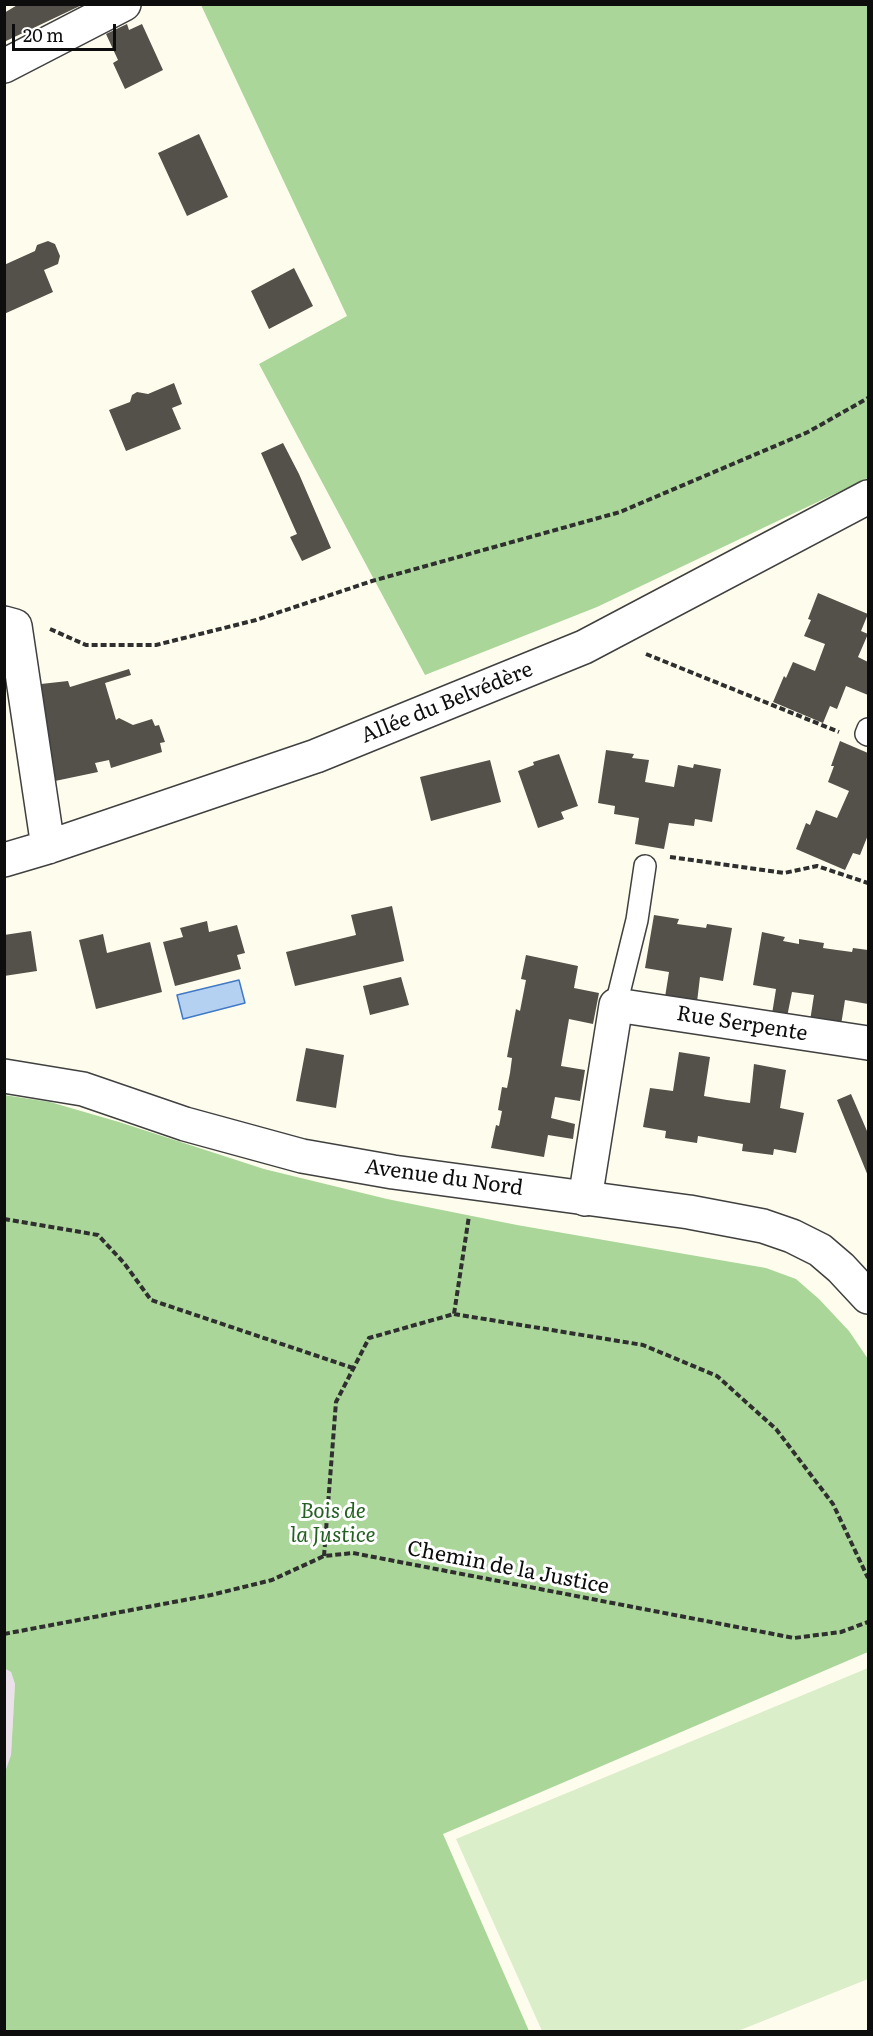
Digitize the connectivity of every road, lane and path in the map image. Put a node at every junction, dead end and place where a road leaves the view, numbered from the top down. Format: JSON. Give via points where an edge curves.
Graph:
{"nodes":[{"id":1,"x":124,"y":4,"type":"edge"},
{"id":2,"x":4,"y":66,"type":"edge"},
{"id":3,"x":868,"y":398,"type":"edge"},
{"id":4,"x":868,"y":497,"type":"edge"},
{"id":5,"x":10,"y":624,"type":"edge"},
{"id":6,"x":626,"y":625,"type":"junction"},
{"id":7,"x":868,"y":733,"type":"edge"},
{"id":8,"x":48,"y":847,"type":"junction"},
{"id":9,"x":4,"y":860,"type":"edge"},
{"id":10,"x":645,"y":866,"type":"joint"},
{"id":11,"x":868,"y":883,"type":"edge"},
{"id":12,"x":616,"y":1005,"type":"junction"},
{"id":13,"x":868,"y":1043,"type":"edge"},
{"id":14,"x":4,"y":1076,"type":"edge"},
{"id":15,"x":585,"y":1198,"type":"junction"},
{"id":16,"x":470,"y":1210,"type":"dead end"},
{"id":17,"x":4,"y":1219,"type":"edge"},
{"id":18,"x":868,"y":1297,"type":"edge"},
{"id":19,"x":454,"y":1314,"type":"junction"},
{"id":20,"x":353,"y":1368,"type":"junction"},
{"id":21,"x":324,"y":1556,"type":"junction"},
{"id":22,"x":868,"y":1578,"type":"edge"},
{"id":23,"x":868,"y":1622,"type":"edge"},
{"id":24,"x":4,"y":1634,"type":"edge"}],
"edges":[{"from":1,"to":2,"type":"street"},
{"from":3,"to":5,"type":"path","via":[[808,432],[620,512],[372,581],[256,620],[156,645],[86,645],[43,626]]},
{"from":4,"to":6,"type":"street","name":"Allée du Belvédère"},
{"from":5,"to":8,"type":"street"},
{"from":6,"to":7,"type":"path","via":[[645,654],[837,732]]},
{"from":6,"to":8,"type":"street","name":"Allée du Belvédère","via":[[584,647],[316,756]]},
{"from":8,"to":9,"type":"street","name":"Allée du Belvédère"},
{"from":10,"to":11,"type":"path","via":[[671,856],[784,873],[817,866]]},
{"from":10,"to":12,"type":"lane","via":[[637,920]]},
{"from":12,"to":13,"type":"street","name":"Rue Serpente"},
{"from":12,"to":15,"type":"street"},
{"from":14,"to":15,"type":"street","name":"Avenue du Nord","via":[[83,1089],[186,1124],[302,1156]]},
{"from":15,"to":18,"type":"street","name":"Avenue du Nord","via":[[689,1212],[763,1226],[792,1236],[820,1250]]},
{"from":16,"to":19,"type":"path"},
{"from":17,"to":20,"type":"path","via":[[98,1235],[151,1300]]},
{"from":19,"to":20,"type":"path","via":[[369,1338]]},
{"from":19,"to":22,"type":"path","via":[[643,1345],[717,1376],[776,1429],[833,1504]]},
{"from":20,"to":21,"type":"path","via":[[336,1402]]},
{"from":21,"to":23,"type":"path","name":"Chemin de la Justice","via":[[353,1553],[794,1638],[842,1632]]},
{"from":21,"to":24,"type":"path","name":"Chemin de la Justice","via":[[272,1580]]}]}
